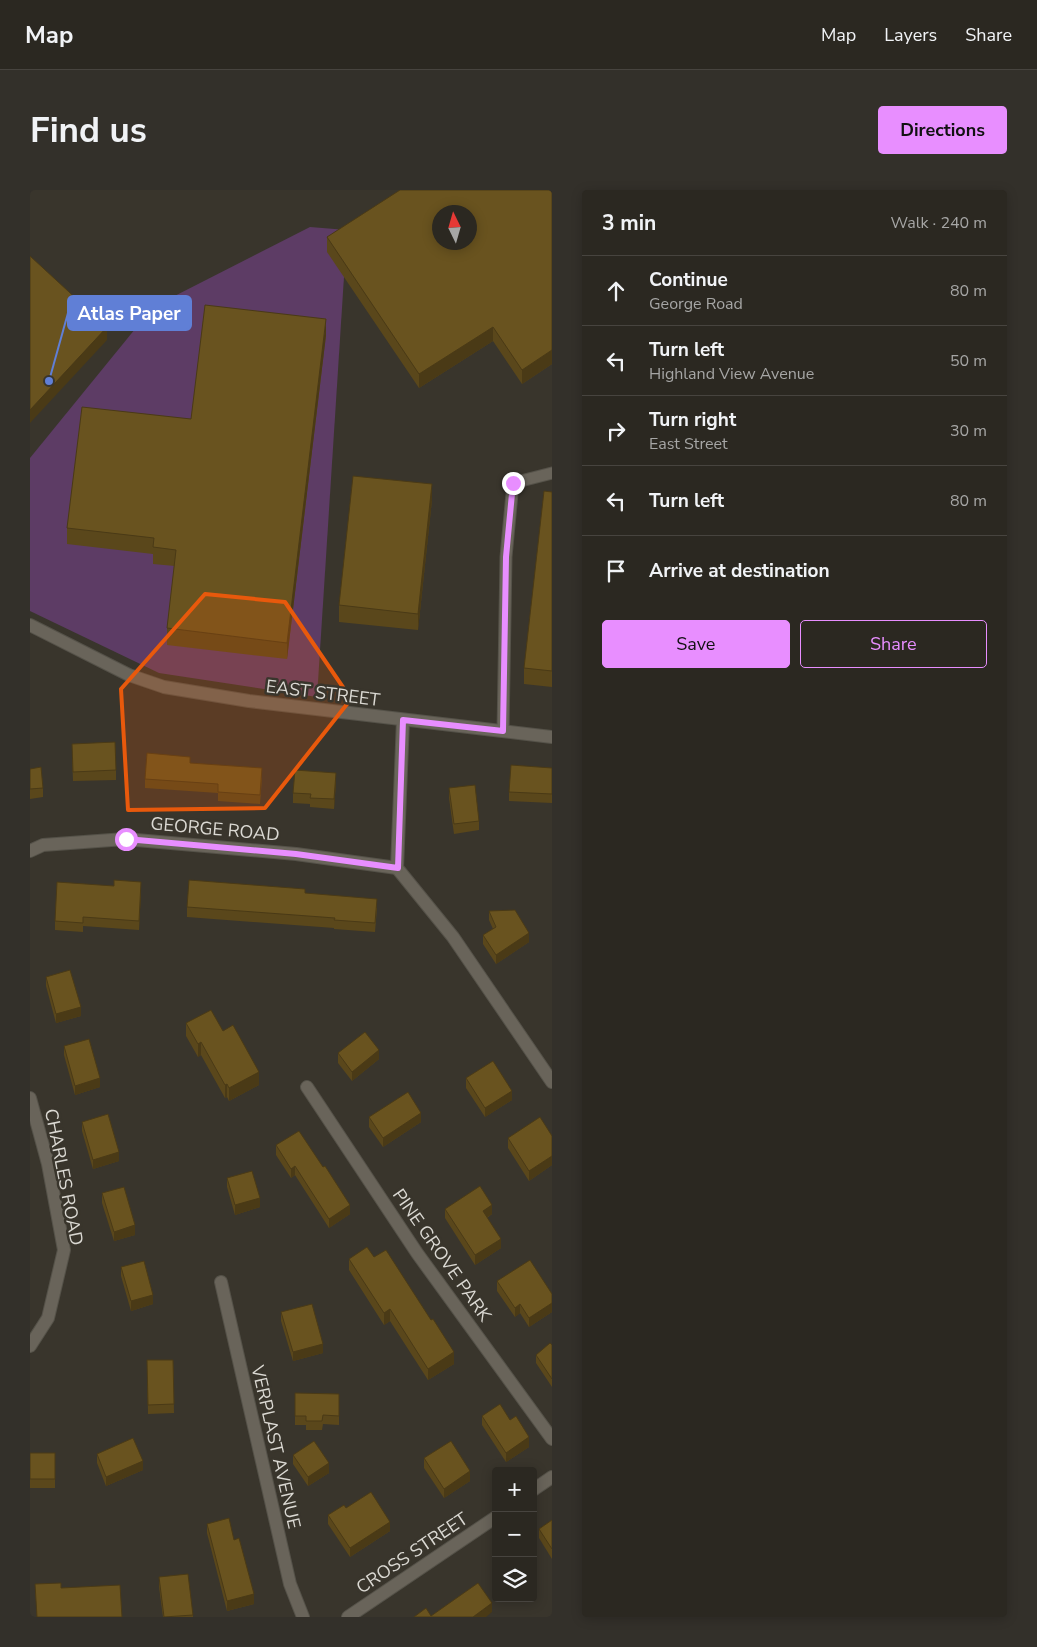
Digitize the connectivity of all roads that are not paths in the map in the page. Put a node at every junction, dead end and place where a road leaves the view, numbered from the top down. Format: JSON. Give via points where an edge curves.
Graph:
{"nodes":[{"id":1,"x":552,"y":473,"type":"edge"},
{"id":2,"x":30,"y":625,"type":"edge"},
{"id":3,"x":403,"y":720,"type":"junction"},
{"id":4,"x":503,"y":731,"type":"junction"},
{"id":5,"x":552,"y":737,"type":"edge"},
{"id":6,"x":30,"y":851,"type":"edge"},
{"id":7,"x":398,"y":868,"type":"junction"},
{"id":8,"x":552,"y":1082,"type":"edge"},
{"id":9,"x":307,"y":1087,"type":"dead end"},
{"id":10,"x":30,"y":1098,"type":"edge"},
{"id":11,"x":221,"y":1282,"type":"dead end"},
{"id":12,"x":30,"y":1346,"type":"edge"},
{"id":13,"x":552,"y":1439,"type":"edge"},
{"id":14,"x":552,"y":1477,"type":"edge"},
{"id":15,"x":537,"y":1487,"type":"edge"},
{"id":16,"x":492,"y":1520,"type":"edge"},
{"id":17,"x":303,"y":1617,"type":"edge"},
{"id":18,"x":348,"y":1617,"type":"edge"}],
"edges":[{"from":1,"to":4,"type":"lane","via":[[513,483],[506,557]]},
{"from":2,"to":3,"type":"street","name":"EAST STREET","via":[[129,675],[164,687]]},
{"from":3,"to":4,"type":"street","name":"EAST STREET"},
{"from":3,"to":7,"type":"street"},
{"from":4,"to":5,"type":"street","name":"EAST STREET"},
{"from":6,"to":7,"type":"street","name":"GEORGE ROAD","via":[[43,845],[126,839],[296,854]]},
{"from":7,"to":8,"type":"street","via":[[453,937]]},
{"from":9,"to":13,"type":"street","name":"PINE GROVE PARK","via":[[417,1253]]},
{"from":10,"to":12,"type":"street","name":"CHARLES ROAD","via":[[48,1164],[64,1250],[48,1318]]},
{"from":11,"to":17,"type":"street","name":"VERPLAST AVENUE","via":[[290,1584]]},
{"from":14,"to":15,"type":"street"},
{"from":16,"to":18,"type":"street","name":"CROSS STREET"}]}
